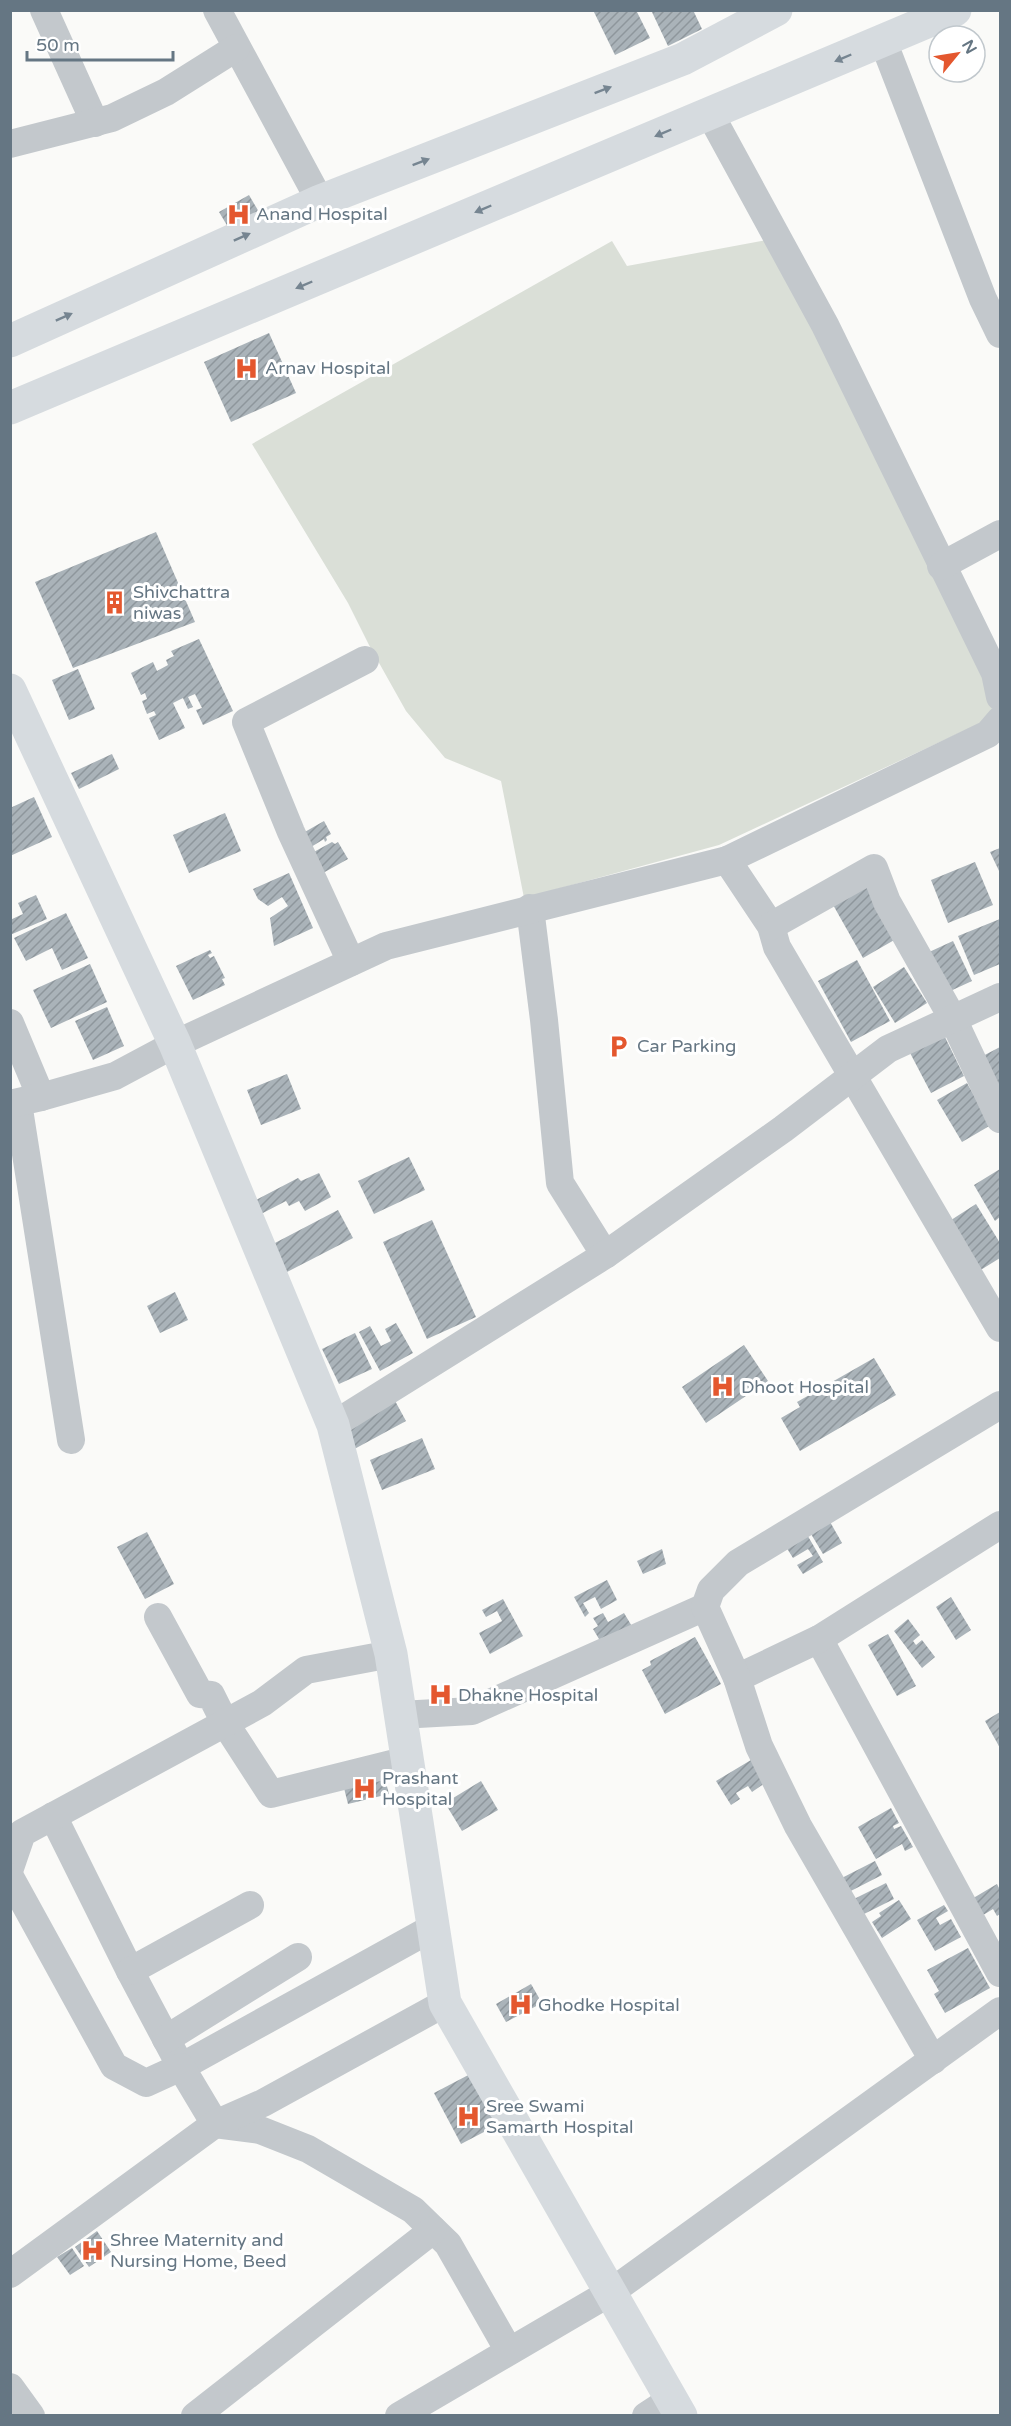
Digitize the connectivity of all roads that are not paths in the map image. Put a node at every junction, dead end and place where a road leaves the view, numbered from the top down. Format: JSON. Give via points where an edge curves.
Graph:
{"nodes":[{"id":1,"x":44,"y":10,"type":"edge"},
{"id":2,"x":217,"y":10,"type":"edge"},
{"id":3,"x":776,"y":10,"type":"edge"},
{"id":4,"x":955,"y":10,"type":"edge"},
{"id":5,"x":883,"y":41,"type":"junction"},
{"id":6,"x":236,"y":48,"type":"junction"},
{"id":7,"x":710,"y":114,"type":"junction"},
{"id":8,"x":95,"y":123,"type":"junction"},
{"id":9,"x":10,"y":144,"type":"edge"},
{"id":10,"x":320,"y":201,"type":"junction"},
{"id":11,"x":1000,"y":334,"type":"edge"},
{"id":12,"x":10,"y":341,"type":"edge"},
{"id":13,"x":10,"y":408,"type":"edge"},
{"id":14,"x":1000,"y":534,"type":"edge"},
{"id":15,"x":941,"y":566,"type":"junction"},
{"id":16,"x":366,"y":660,"type":"dead end"},
{"id":17,"x":10,"y":690,"type":"edge"},
{"id":18,"x":1000,"y":696,"type":"edge"},
{"id":19,"x":1000,"y":720,"type":"edge"},
{"id":20,"x":727,"y":860,"type":"junction"},
{"id":21,"x":530,"y":908,"type":"junction"},
{"id":22,"x":771,"y":926,"type":"junction"},
{"id":23,"x":351,"y":962,"type":"junction"},
{"id":24,"x":1000,"y":997,"type":"edge"},
{"id":25,"x":952,"y":1019,"type":"junction"},
{"id":26,"x":10,"y":1023,"type":"edge"},
{"id":27,"x":175,"y":1044,"type":"junction"},
{"id":28,"x":853,"y":1075,"type":"junction"},
{"id":29,"x":23,"y":1102,"type":"edge"},
{"id":30,"x":1000,"y":1119,"type":"edge"},
{"id":31,"x":605,"y":1255,"type":"junction"},
{"id":32,"x":1000,"y":1328,"type":"edge"},
{"id":33,"x":1000,"y":1405,"type":"edge"},
{"id":34,"x":333,"y":1425,"type":"junction"},
{"id":35,"x":71,"y":1440,"type":"dead end"},
{"id":36,"x":1000,"y":1525,"type":"edge"},
{"id":37,"x":705,"y":1607,"type":"junction"},
{"id":38,"x":158,"y":1617,"type":"dead end"},
{"id":39,"x":819,"y":1639,"type":"junction"},
{"id":40,"x":391,"y":1654,"type":"junction"},
{"id":41,"x":737,"y":1678,"type":"junction"},
{"id":42,"x":400,"y":1715,"type":"junction"},
{"id":43,"x":225,"y":1723,"type":"junction"},
{"id":44,"x":407,"y":1760,"type":"junction"},
{"id":45,"x":53,"y":1816,"type":"junction"},
{"id":46,"x":10,"y":1868,"type":"edge"},
{"id":47,"x":10,"y":1877,"type":"edge"},
{"id":48,"x":250,"y":1905,"type":"dead end"},
{"id":49,"x":434,"y":1927,"type":"junction"},
{"id":50,"x":298,"y":1958,"type":"dead end"},
{"id":51,"x":130,"y":1971,"type":"junction"},
{"id":52,"x":1000,"y":1974,"type":"edge"},
{"id":53,"x":445,"y":2003,"type":"junction"},
{"id":54,"x":1000,"y":2011,"type":"edge"},
{"id":55,"x":166,"y":2039,"type":"junction"},
{"id":56,"x":933,"y":2060,"type":"junction"},
{"id":57,"x":181,"y":2067,"type":"junction"},
{"id":58,"x":215,"y":2124,"type":"junction"},
{"id":59,"x":433,"y":2230,"type":"junction"},
{"id":60,"x":10,"y":2274,"type":"edge"},
{"id":61,"x":611,"y":2292,"type":"junction"},
{"id":62,"x":509,"y":2351,"type":"junction"},
{"id":63,"x":10,"y":2387,"type":"edge"},
{"id":64,"x":666,"y":2410,"type":"edge"},
{"id":65,"x":31,"y":2415,"type":"edge"},
{"id":66,"x":195,"y":2415,"type":"edge"},
{"id":67,"x":399,"y":2415,"type":"edge"}],
"edges":[{"from":1,"to":8,"type":"street"},
{"from":2,"to":6,"type":"street"},
{"from":10,"to":3,"type":"main road","one_way":true,"via":[[682,59]]},
{"from":4,"to":5,"type":"main road"},
{"from":5,"to":7,"type":"main road","one_way":true},
{"from":5,"to":11,"type":"street","via":[[982,299]]},
{"from":6,"to":8,"type":"street","via":[[166,92]]},
{"from":6,"to":10,"type":"street"},
{"from":7,"to":13,"type":"main road","one_way":true},
{"from":7,"to":15,"type":"street","via":[[825,325]]},
{"from":8,"to":9,"type":"street"},
{"from":12,"to":10,"type":"main road","one_way":true},
{"from":14,"to":15,"type":"street"},
{"from":15,"to":18,"type":"street","via":[[995,673]]},
{"from":16,"to":23,"type":"street","via":[[246,722]]},
{"from":17,"to":27,"type":"main road"},
{"from":19,"to":20,"type":"street","via":[[988,734]]},
{"from":20,"to":21,"type":"street"},
{"from":20,"to":22,"type":"street"},
{"from":21,"to":23,"type":"street","via":[[386,946]]},
{"from":21,"to":31,"type":"street","via":[[560,1183]]},
{"from":22,"to":25,"type":"street","via":[[874,868],[887,902]]},
{"from":22,"to":28,"type":"street","via":[[777,947]]},
{"from":23,"to":27,"type":"street"},
{"from":24,"to":25,"type":"street"},
{"from":25,"to":28,"type":"street","via":[[888,1049]]},
{"from":25,"to":30,"type":"street"},
{"from":26,"to":29,"type":"street"},
{"from":27,"to":29,"type":"street","via":[[115,1076]]},
{"from":27,"to":34,"type":"main road"},
{"from":28,"to":31,"type":"street"},
{"from":28,"to":32,"type":"street"},
{"from":29,"to":35,"type":"street"},
{"from":31,"to":34,"type":"street"},
{"from":33,"to":37,"type":"street","via":[[738,1563],[711,1590]]},
{"from":34,"to":40,"type":"main road"},
{"from":36,"to":39,"type":"street"},
{"from":37,"to":41,"type":"street"},
{"from":37,"to":42,"type":"street","via":[[472,1711]]},
{"from":38,"to":43,"type":"street","via":[[200,1694],[212,1695]]},
{"from":39,"to":41,"type":"street"},
{"from":39,"to":52,"type":"street"},
{"from":40,"to":42,"type":"main road"},
{"from":40,"to":43,"type":"street","via":[[306,1670],[262,1703]]},
{"from":41,"to":56,"type":"street","via":[[759,1746],[798,1826]]},
{"from":42,"to":44,"type":"main road"},
{"from":43,"to":44,"type":"street","via":[[271,1794]]},
{"from":43,"to":45,"type":"street"},
{"from":44,"to":49,"type":"main road"},
{"from":45,"to":46,"type":"street","via":[[22,1833]]},
{"from":45,"to":51,"type":"street"},
{"from":47,"to":57,"type":"street","via":[[114,2066],[146,2083]]},
{"from":48,"to":51,"type":"street"},
{"from":49,"to":53,"type":"main road"},
{"from":49,"to":57,"type":"street"},
{"from":50,"to":55,"type":"street"},
{"from":51,"to":55,"type":"street"},
{"from":53,"to":58,"type":"street","via":[[262,2103]]},
{"from":53,"to":61,"type":"main road"},
{"from":54,"to":56,"type":"street"},
{"from":55,"to":57,"type":"street"},
{"from":56,"to":61,"type":"street"},
{"from":57,"to":58,"type":"street"},
{"from":58,"to":59,"type":"street","via":[[260,2130],[308,2149],[413,2210]]},
{"from":58,"to":60,"type":"street"},
{"from":59,"to":62,"type":"street","via":[[448,2244]]},
{"from":59,"to":66,"type":"street"},
{"from":61,"to":62,"type":"street"},
{"from":61,"to":64,"type":"main road"},
{"from":62,"to":67,"type":"street"},
{"from":63,"to":65,"type":"street"}]}
